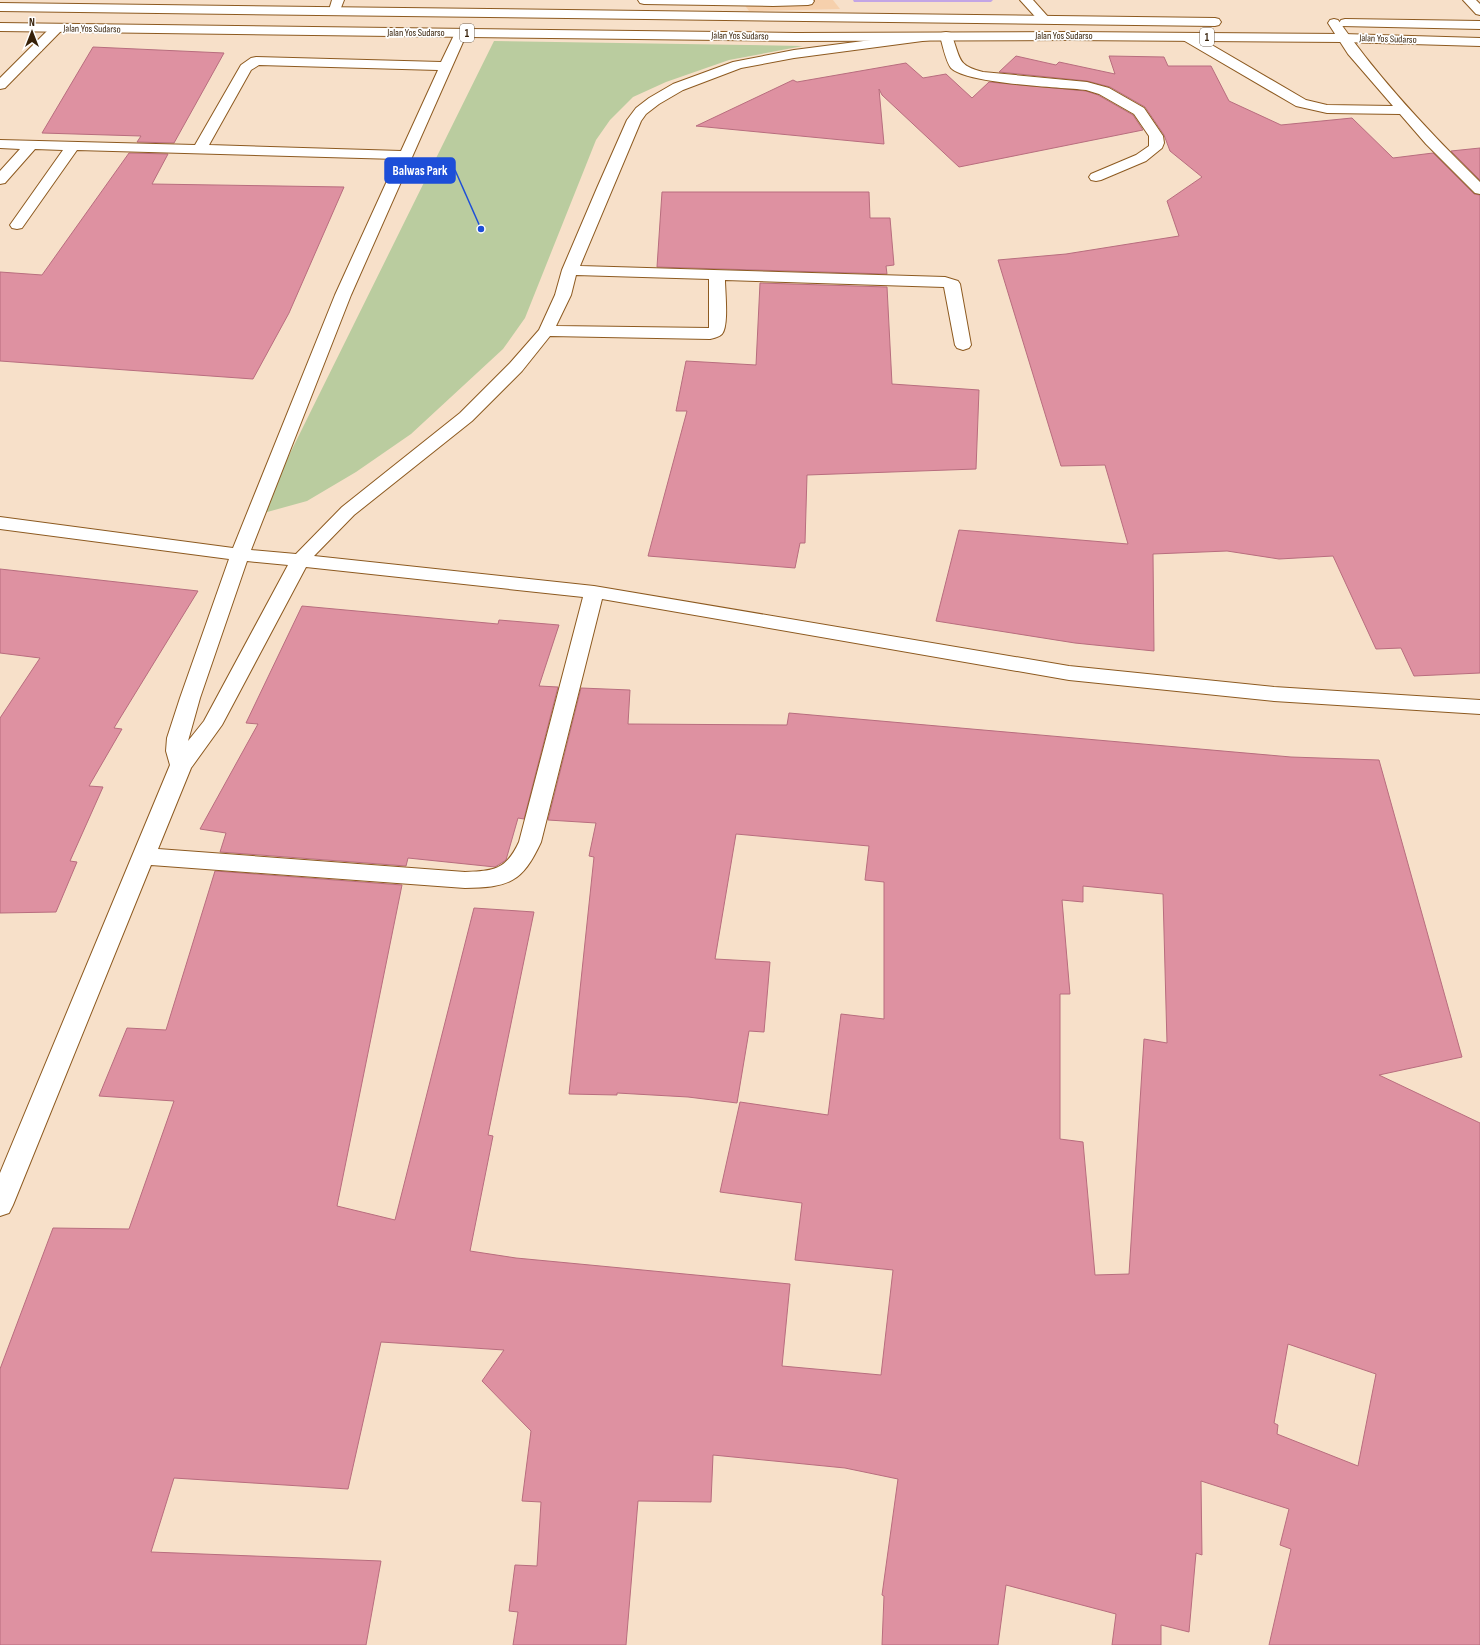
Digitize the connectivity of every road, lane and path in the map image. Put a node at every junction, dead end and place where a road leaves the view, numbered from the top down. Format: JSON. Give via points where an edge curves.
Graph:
{"nodes":[{"id":1,"x":644,"y":0,"type":"edge"},
{"id":2,"x":808,"y":0,"type":"edge"},
{"id":3,"x":1026,"y":0,"type":"edge"},
{"id":4,"x":1469,"y":0,"type":"edge"},
{"id":5,"x":772,"y":1,"type":"edge"},
{"id":6,"x":336,"y":5,"type":"edge"},
{"id":7,"x":0,"y":7,"type":"edge"},
{"id":8,"x":1480,"y":11,"type":"edge"},
{"id":9,"x":783,"y":17,"type":"junction"},
{"id":10,"x":820,"y":17,"type":"junction"},
{"id":11,"x":1044,"y":19,"type":"junction"},
{"id":12,"x":1224,"y":22,"type":"dead end"},
{"id":13,"x":1318,"y":23,"type":"dead end"},
{"id":14,"x":1334,"y":23,"type":"junction"},
{"id":15,"x":1480,"y":25,"type":"edge"},
{"id":16,"x":0,"y":27,"type":"edge"},
{"id":17,"x":57,"y":28,"type":"junction"},
{"id":18,"x":460,"y":33,"type":"junction"},
{"id":19,"x":940,"y":36,"type":"junction"},
{"id":20,"x":1188,"y":37,"type":"junction"},
{"id":21,"x":1343,"y":38,"type":"junction"},
{"id":22,"x":1480,"y":42,"type":"edge"},
{"id":23,"x":446,"y":66,"type":"junction"},
{"id":24,"x":0,"y":85,"type":"edge"},
{"id":25,"x":1404,"y":110,"type":"junction"},
{"id":26,"x":0,"y":144,"type":"edge"},
{"id":27,"x":31,"y":145,"type":"junction"},
{"id":28,"x":73,"y":146,"type":"junction"},
{"id":29,"x":200,"y":149,"type":"junction"},
{"id":30,"x":407,"y":155,"type":"junction"},
{"id":31,"x":1096,"y":176,"type":"dead end"},
{"id":32,"x":0,"y":180,"type":"edge"},
{"id":33,"x":1480,"y":190,"type":"edge"},
{"id":34,"x":17,"y":225,"type":"dead end"},
{"id":35,"x":570,"y":270,"type":"junction"},
{"id":36,"x":717,"y":275,"type":"junction"},
{"id":37,"x":546,"y":331,"type":"junction"},
{"id":38,"x":962,"y":344,"type":"dead end"},
{"id":39,"x":0,"y":523,"type":"edge"},
{"id":40,"x":240,"y":555,"type":"junction"},
{"id":41,"x":300,"y":561,"type":"junction"},
{"id":42,"x":594,"y":592,"type":"junction"},
{"id":43,"x":1480,"y":707,"type":"edge"},
{"id":44,"x":181,"y":765,"type":"junction"},
{"id":45,"x":144,"y":856,"type":"junction"},
{"id":46,"x":0,"y":1205,"type":"edge"}],
"edges":[{"from":1,"to":5,"type":"main road"},
{"from":2,"to":5,"type":"main road"},
{"from":2,"to":10,"type":"main road"},
{"from":3,"to":11,"type":"main road"},
{"from":4,"to":8,"type":"main road"},
{"from":5,"to":9,"type":"main road"},
{"from":6,"to":7,"type":"main road","name":"Jalan Yos Sudarso","number":"1"},
{"from":6,"to":9,"type":"main road","name":"Jalan Yos Sudarso","number":"1"},
{"from":9,"to":10,"type":"main road","name":"Jalan Yos Sudarso","number":"1"},
{"from":10,"to":11,"type":"main road","name":"Jalan Yos Sudarso","number":"1"},
{"from":11,"to":12,"type":"main road","name":"Jalan Yos Sudarso","number":"1"},
{"from":13,"to":14,"type":"main road","name":"Jalan Yos Sudarso"},
{"from":14,"to":15,"type":"main road","name":"Jalan Yos Sudarso"},
{"from":14,"to":21,"type":"main road"},
{"from":16,"to":17,"type":"main road","name":"Jalan Yos Sudarso","number":"1"},
{"from":17,"to":18,"type":"main road","name":"Jalan Yos Sudarso","number":"1"},
{"from":17,"to":24,"type":"main road"},
{"from":18,"to":19,"type":"main road","name":"Jalan Yos Sudarso","number":"1"},
{"from":18,"to":23,"type":"main road"},
{"from":19,"to":20,"type":"main road","name":"Jalan Yos Sudarso","number":"1"},
{"from":19,"to":31,"type":"main road","via":[[956,65],[965,72],[982,76],[1087,86],[1104,91],[1139,111],[1156,136],[1155,148],[1141,158]]},
{"from":19,"to":35,"type":"main road","via":[[845,47],[752,62],[686,83],[654,100],[634,120]]},
{"from":20,"to":21,"type":"main road","name":"Jalan Yos Sudarso","number":"1"},
{"from":20,"to":25,"type":"main road","via":[[1301,103],[1327,108]]},
{"from":21,"to":22,"type":"main road","name":"Jalan Yos Sudarso","number":"1"},
{"from":21,"to":25,"type":"main road"},
{"from":23,"to":29,"type":"main road","via":[[256,61],[246,68]]},
{"from":23,"to":30,"type":"main road"},
{"from":25,"to":33,"type":"main road"},
{"from":26,"to":27,"type":"main road"},
{"from":27,"to":28,"type":"main road"},
{"from":27,"to":32,"type":"main road"},
{"from":28,"to":29,"type":"main road"},
{"from":28,"to":34,"type":"main road"},
{"from":29,"to":30,"type":"main road"},
{"from":30,"to":40,"type":"main road","via":[[343,295]]},
{"from":35,"to":36,"type":"main road"},
{"from":35,"to":37,"type":"main road","via":[[563,295]]},
{"from":36,"to":37,"type":"main road","via":[[717,328],[710,334]]},
{"from":36,"to":38,"type":"main road","via":[[945,282],[952,284]]},
{"from":37,"to":41,"type":"main road","via":[[516,367],[466,417],[348,512]]},
{"from":39,"to":40,"type":"main road"},
{"from":40,"to":41,"type":"main road"},
{"from":40,"to":44,"type":"main road","via":[[178,738],[177,751]]},
{"from":41,"to":42,"type":"main road"},
{"from":41,"to":44,"type":"main road","via":[[212,725]]},
{"from":42,"to":43,"type":"main road","via":[[1128,681],[1339,700]]},
{"from":42,"to":45,"type":"main road","via":[[530,842],[523,859],[512,872],[492,880],[465,880]]},
{"from":44,"to":45,"type":"main road"},
{"from":45,"to":46,"type":"main road"}]}
